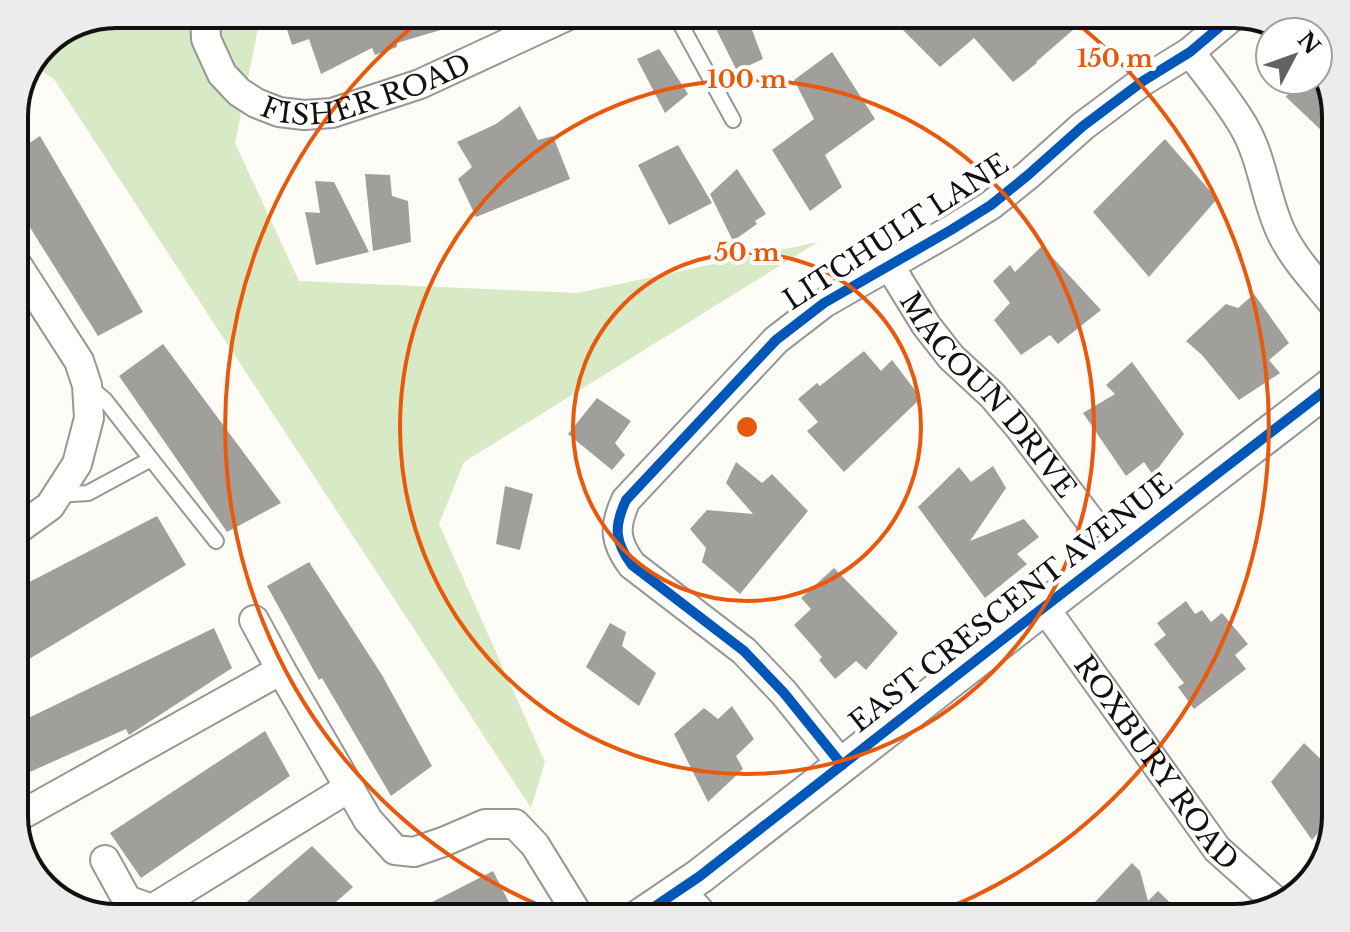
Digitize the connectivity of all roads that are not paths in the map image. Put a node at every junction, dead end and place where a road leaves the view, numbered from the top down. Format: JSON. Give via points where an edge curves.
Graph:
{"nodes":[{"id":1,"x":206,"y":28,"type":"edge"},
{"id":2,"x":541,"y":28,"type":"edge"},
{"id":3,"x":683,"y":28,"type":"edge"},
{"id":4,"x":1218,"y":28,"type":"edge"},
{"id":5,"x":1190,"y":52,"type":"junction"},
{"id":6,"x":733,"y":120,"type":"dead end"},
{"id":7,"x":889,"y":265,"type":"junction"},
{"id":8,"x":28,"y":282,"type":"edge"},
{"id":9,"x":1322,"y":289,"type":"edge"},
{"id":10,"x":87,"y":385,"type":"junction"},
{"id":11,"x":1322,"y":393,"type":"edge"},
{"id":12,"x":151,"y":459,"type":"junction"},
{"id":13,"x":57,"y":495,"type":"junction"},
{"id":14,"x":28,"y":522,"type":"edge"},
{"id":15,"x":1092,"y":523,"type":"dead end"},
{"id":16,"x":216,"y":541,"type":"dead end"},
{"id":17,"x":1044,"y":607,"type":"junction"},
{"id":18,"x":254,"y":620,"type":"dead end"},
{"id":19,"x":281,"y":670,"type":"junction"},
{"id":20,"x":842,"y":765,"type":"junction"},
{"id":21,"x":350,"y":787,"type":"junction"},
{"id":22,"x":28,"y":811,"type":"edge"},
{"id":23,"x":105,"y":860,"type":"dead end"},
{"id":24,"x":686,"y":886,"type":"junction"},
{"id":25,"x":1270,"y":896,"type":"edge"},
{"id":26,"x":138,"y":904,"type":"edge"},
{"id":27,"x":160,"y":904,"type":"edge"},
{"id":28,"x":571,"y":904,"type":"edge"},
{"id":29,"x":659,"y":904,"type":"edge"},
{"id":30,"x":702,"y":904,"type":"edge"}],
"edges":[{"from":1,"to":2,"type":"street","name":"FISHER ROAD","via":[[222,74],[239,92],[279,112],[304,115],[332,113],[420,84]]},
{"from":3,"to":6,"type":"lane"},
{"from":4,"to":5,"type":"street","name":"LITCHULT LANE"},
{"from":5,"to":7,"type":"street","name":"LITCHULT LANE","via":[[1083,126],[991,205]]},
{"from":5,"to":9,"type":"street","via":[[1244,127],[1282,233]]},
{"from":7,"to":15,"type":"street","name":"MACOUN DRIVE","via":[[951,357],[992,395]]},
{"from":7,"to":20,"type":"street","name":"LITCHULT LANE","via":[[824,303],[776,340],[626,500],[618,516],[617,534],[632,565],[744,651]]},
{"from":8,"to":10,"type":"street","via":[[79,361]]},
{"from":10,"to":12,"type":"lane"},
{"from":10,"to":13,"type":"street","via":[[89,418],[77,464]]},
{"from":11,"to":17,"type":"street","name":"EAST CRESCENT AVENUE"},
{"from":12,"to":13,"type":"lane","via":[[88,493]]},
{"from":12,"to":16,"type":"lane"},
{"from":13,"to":14,"type":"street"},
{"from":17,"to":20,"type":"street","name":"EAST CRESCENT AVENUE"},
{"from":17,"to":25,"type":"street","name":"ROXBURY ROAD","via":[[1217,849]]},
{"from":18,"to":19,"type":"street"},
{"from":19,"to":21,"type":"street"},
{"from":19,"to":22,"type":"street"},
{"from":20,"to":24,"type":"street","name":"EAST CRESCENT AVENUE"},
{"from":21,"to":27,"type":"street"},
{"from":21,"to":28,"type":"street","via":[[368,820],[395,850],[414,852],[485,824],[515,824],[535,845]]},
{"from":23,"to":26,"type":"street","via":[[127,900]]},
{"from":24,"to":29,"type":"street","name":"EAST CRESCENT AVENUE"},
{"from":24,"to":30,"type":"lane"}]}
